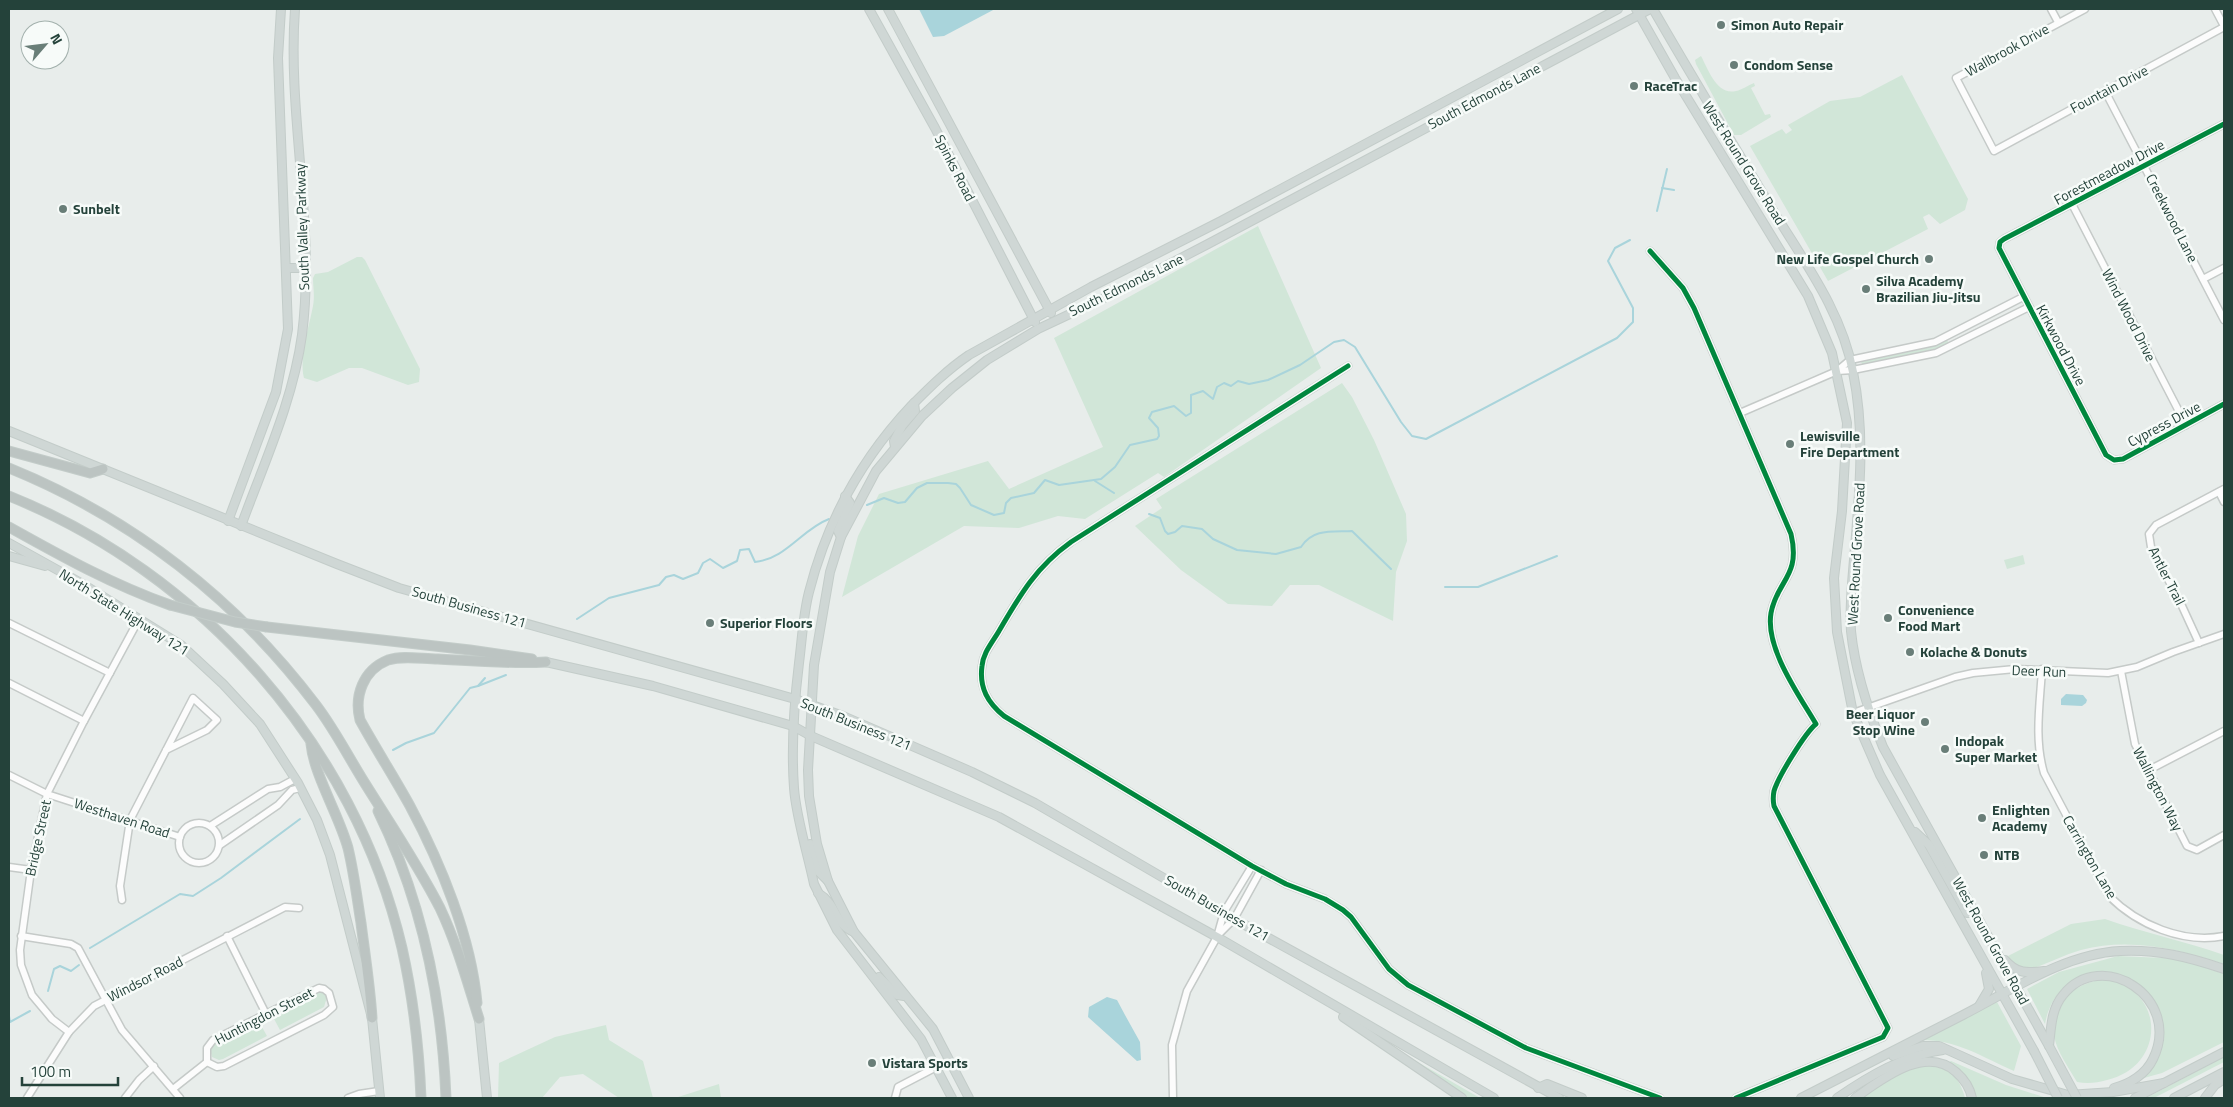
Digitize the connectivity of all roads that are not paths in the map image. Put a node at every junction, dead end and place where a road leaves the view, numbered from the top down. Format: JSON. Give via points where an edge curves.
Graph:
{"nodes":[{"id":1,"x":281,"y":9,"type":"edge"},
{"id":2,"x":295,"y":9,"type":"edge"},
{"id":3,"x":869,"y":9,"type":"edge"},
{"id":4,"x":888,"y":9,"type":"edge"},
{"id":5,"x":1618,"y":9,"type":"edge"},
{"id":6,"x":1652,"y":9,"type":"edge"},
{"id":7,"x":2051,"y":9,"type":"edge"},
{"id":8,"x":2085,"y":9,"type":"edge"},
{"id":9,"x":2215,"y":9,"type":"edge"},
{"id":10,"x":1637,"y":12,"type":"edge"},
{"id":11,"x":2058,"y":22,"type":"junction"},
{"id":12,"x":2224,"y":27,"type":"edge"},
{"id":13,"x":2105,"y":91,"type":"junction"},
{"id":14,"x":2224,"y":124,"type":"edge"},
{"id":15,"x":1994,"y":150,"type":"joint"},
{"id":16,"x":2145,"y":166,"type":"junction"},
{"id":17,"x":1266,"y":196,"type":"junction"},
{"id":18,"x":2072,"y":204,"type":"junction"},
{"id":19,"x":1270,"y":212,"type":"junction"},
{"id":20,"x":2004,"y":239,"type":"joint"},
{"id":21,"x":1650,"y":251,"type":"dead end"},
{"id":22,"x":287,"y":268,"type":"junction"},
{"id":23,"x":306,"y":268,"type":"junction"},
{"id":24,"x":2224,"y":268,"type":"edge"},
{"id":25,"x":2203,"y":280,"type":"junction"},
{"id":26,"x":2023,"y":297,"type":"junction"},
{"id":27,"x":2028,"y":307,"type":"junction"},
{"id":28,"x":1049,"y":309,"type":"junction"},
{"id":29,"x":1033,"y":318,"type":"junction"},
{"id":30,"x":1055,"y":320,"type":"junction"},
{"id":31,"x":2224,"y":320,"type":"edge"},
{"id":32,"x":1038,"y":329,"type":"junction"},
{"id":33,"x":1850,"y":360,"type":"junction"},
{"id":34,"x":1348,"y":366,"type":"dead end"},
{"id":35,"x":1853,"y":370,"type":"junction"},
{"id":36,"x":1837,"y":371,"type":"junction"},
{"id":37,"x":914,"y":403,"type":"junction"},
{"id":38,"x":2224,"y":404,"type":"edge"},
{"id":39,"x":1740,"y":413,"type":"junction"},
{"id":40,"x":2186,"y":426,"type":"junction"},
{"id":41,"x":9,"y":431,"type":"edge"},
{"id":42,"x":895,"y":446,"type":"junction"},
{"id":43,"x":9,"y":450,"type":"edge"},
{"id":44,"x":2114,"y":460,"type":"joint"},
{"id":45,"x":9,"y":468,"type":"edge"},
{"id":46,"x":103,"y":469,"type":"junction"},
{"id":47,"x":2222,"y":491,"type":"edge"},
{"id":48,"x":9,"y":496,"type":"edge"},
{"id":49,"x":845,"y":496,"type":"junction"},
{"id":50,"x":2224,"y":502,"type":"edge"},
{"id":51,"x":228,"y":520,"type":"junction"},
{"id":52,"x":242,"y":526,"type":"junction"},
{"id":53,"x":9,"y":527,"type":"edge"},
{"id":54,"x":841,"y":538,"type":"junction"},
{"id":55,"x":9,"y":543,"type":"edge"},
{"id":56,"x":9,"y":556,"type":"edge"},
{"id":57,"x":56,"y":569,"type":"junction"},
{"id":58,"x":139,"y":619,"type":"junction"},
{"id":59,"x":9,"y":623,"type":"edge"},
{"id":60,"x":2224,"y":634,"type":"edge"},
{"id":61,"x":2199,"y":643,"type":"junction"},
{"id":62,"x":546,"y":662,"type":"junction"},
{"id":63,"x":2042,"y":669,"type":"junction"},
{"id":64,"x":2121,"y":671,"type":"junction"},
{"id":65,"x":110,"y":673,"type":"junction"},
{"id":66,"x":9,"y":682,"type":"edge"},
{"id":67,"x":795,"y":699,"type":"junction"},
{"id":68,"x":813,"y":705,"type":"junction"},
{"id":69,"x":1867,"y":709,"type":"junction"},
{"id":70,"x":1853,"y":713,"type":"junction"},
{"id":71,"x":84,"y":721,"type":"junction"},
{"id":72,"x":793,"y":726,"type":"junction"},
{"id":73,"x":2224,"y":731,"type":"edge"},
{"id":74,"x":811,"y":736,"type":"junction"},
{"id":75,"x":310,"y":741,"type":"junction"},
{"id":76,"x":166,"y":750,"type":"junction"},
{"id":77,"x":2147,"y":771,"type":"junction"},
{"id":78,"x":9,"y":776,"type":"edge"},
{"id":79,"x":295,"y":778,"type":"junction"},
{"id":80,"x":365,"y":784,"type":"junction"},
{"id":81,"x":300,"y":788,"type":"junction"},
{"id":82,"x":47,"y":794,"type":"junction"},
{"id":83,"x":799,"y":814,"type":"junction"},
{"id":84,"x":130,"y":820,"type":"junction"},
{"id":85,"x":210,"y":826,"type":"junction"},
{"id":86,"x":1910,"y":828,"type":"junction"},
{"id":87,"x":180,"y":836,"type":"junction"},
{"id":88,"x":2224,"y":836,"type":"edge"},
{"id":89,"x":220,"y":846,"type":"junction"},
{"id":90,"x":1252,"y":866,"type":"junction"},
{"id":91,"x":9,"y":867,"type":"edge"},
{"id":92,"x":31,"y":870,"type":"junction"},
{"id":93,"x":1261,"y":870,"type":"junction"},
{"id":94,"x":828,"y":881,"type":"junction"},
{"id":95,"x":818,"y":893,"type":"junction"},
{"id":96,"x":122,"y":900,"type":"dead end"},
{"id":97,"x":299,"y":908,"type":"dead end"},
{"id":98,"x":1224,"y":912,"type":"junction"},
{"id":99,"x":1976,"y":913,"type":"junction"},
{"id":100,"x":1234,"y":919,"type":"junction"},
{"id":101,"x":854,"y":932,"type":"junction"},
{"id":102,"x":22,"y":936,"type":"junction"},
{"id":103,"x":227,"y":936,"type":"junction"},
{"id":104,"x":2224,"y":936,"type":"edge"},
{"id":105,"x":1217,"y":937,"type":"junction"},
{"id":106,"x":1994,"y":946,"type":"junction"},
{"id":107,"x":1980,"y":954,"type":"junction"},
{"id":108,"x":2224,"y":969,"type":"edge"},
{"id":109,"x":2051,"y":970,"type":"junction"},
{"id":110,"x":869,"y":971,"type":"junction"},
{"id":111,"x":1299,"y":986,"type":"junction"},
{"id":112,"x":2017,"y":987,"type":"junction"},
{"id":113,"x":2002,"y":995,"type":"junction"},
{"id":114,"x":904,"y":996,"type":"junction"},
{"id":115,"x":105,"y":1000,"type":"junction"},
{"id":116,"x":1978,"y":1007,"type":"junction"},
{"id":117,"x":266,"y":1014,"type":"junction"},
{"id":118,"x":372,"y":1018,"type":"junction"},
{"id":119,"x":479,"y":1018,"type":"junction"},
{"id":120,"x":69,"y":1032,"type":"junction"},
{"id":121,"x":2049,"y":1046,"type":"junction"},
{"id":122,"x":1950,"y":1049,"type":"junction"},
{"id":123,"x":2224,"y":1052,"type":"edge"},
{"id":124,"x":948,"y":1061,"type":"junction"},
{"id":125,"x":207,"y":1062,"type":"junction"},
{"id":126,"x":154,"y":1066,"type":"junction"},
{"id":127,"x":936,"y":1067,"type":"junction"},
{"id":128,"x":2224,"y":1072,"type":"edge"},
{"id":129,"x":1841,"y":1078,"type":"junction"},
{"id":130,"x":2224,"y":1079,"type":"edge"},
{"id":131,"x":2164,"y":1083,"type":"junction"},
{"id":132,"x":1538,"y":1088,"type":"junction"},
{"id":133,"x":173,"y":1089,"type":"junction"},
{"id":134,"x":380,"y":1095,"type":"edge"},
{"id":135,"x":2079,"y":1097,"type":"edge"},
{"id":136,"x":27,"y":1098,"type":"edge"},
{"id":137,"x":125,"y":1098,"type":"edge"},
{"id":138,"x":180,"y":1098,"type":"edge"},
{"id":139,"x":348,"y":1098,"type":"edge"},
{"id":140,"x":421,"y":1098,"type":"edge"},
{"id":141,"x":446,"y":1098,"type":"edge"},
{"id":142,"x":487,"y":1098,"type":"edge"},
{"id":143,"x":895,"y":1098,"type":"edge"},
{"id":144,"x":952,"y":1098,"type":"edge"},
{"id":145,"x":969,"y":1098,"type":"edge"},
{"id":146,"x":1173,"y":1098,"type":"edge"},
{"id":147,"x":1462,"y":1098,"type":"edge"},
{"id":148,"x":1494,"y":1098,"type":"edge"},
{"id":149,"x":1559,"y":1098,"type":"edge"},
{"id":150,"x":1582,"y":1098,"type":"edge"},
{"id":151,"x":1660,"y":1098,"type":"edge"},
{"id":152,"x":1736,"y":1098,"type":"edge"},
{"id":153,"x":1801,"y":1098,"type":"edge"},
{"id":154,"x":1837,"y":1098,"type":"edge"},
{"id":155,"x":1855,"y":1098,"type":"edge"},
{"id":156,"x":1972,"y":1098,"type":"edge"},
{"id":157,"x":2058,"y":1098,"type":"edge"},
{"id":158,"x":2135,"y":1098,"type":"edge"},
{"id":159,"x":2174,"y":1098,"type":"edge"},
{"id":160,"x":2205,"y":1098,"type":"edge"}],
"edges":[{"from":1,"to":22,"type":"main road","name":"South Valley Parkway","via":[[278,58]]},
{"from":2,"to":23,"type":"main road","name":"South Valley Parkway","via":[[294,58]]},
{"from":3,"to":29,"type":"main road","name":"Spinks Road","via":[[935,128]]},
{"from":4,"to":28,"type":"main road","name":"Spinks Road"},
{"from":5,"to":17,"type":"main road","name":"South Edmonds Lane"},
{"from":6,"to":10,"type":"main road","name":"South Edmonds Lane"},
{"from":6,"to":33,"type":"main road","name":"West Round Grove Road","via":[[1816,280]]},
{"from":7,"to":11,"type":"street"},
{"from":8,"to":11,"type":"street","name":"Wallbrook Drive"},
{"from":9,"to":12,"type":"street"},
{"from":10,"to":19,"type":"main road","name":"South Edmonds Lane"},
{"from":10,"to":36,"type":"main road","name":"West Round Grove Road","via":[[1808,296]]},
{"from":11,"to":15,"type":"street","name":"Wallbrook Drive","via":[[1956,78]]},
{"from":12,"to":13,"type":"street","name":"Fountain Drive"},
{"from":13,"to":15,"type":"street","name":"Fountain Drive"},
{"from":13,"to":16,"type":"street","name":"Creekwood Lane"},
{"from":14,"to":16,"type":"street","name":"Forestmeadow Drive"},
{"from":16,"to":18,"type":"street","name":"Forestmeadow Drive"},
{"from":16,"to":25,"type":"street","name":"Creekwood Lane"},
{"from":17,"to":19,"type":"main road"},
{"from":17,"to":28,"type":"main road","name":"South Edmonds Lane"},
{"from":18,"to":20,"type":"street","name":"Forestmeadow Drive"},
{"from":18,"to":40,"type":"street","name":"Wind Wood Drive"},
{"from":19,"to":30,"type":"main road","name":"South Edmonds Lane"},
{"from":20,"to":26,"type":"street","name":"Kirkwood Drive","via":[[1998,248]]},
{"from":21,"to":39,"type":"street","via":[[1683,288]]},
{"from":22,"to":23,"type":"main road"},
{"from":22,"to":51,"type":"main road","name":"South Valley Parkway","via":[[288,329],[276,392]]},
{"from":23,"to":52,"type":"main road","name":"South Valley Parkway","via":[[297,369]]},
{"from":24,"to":25,"type":"street"},
{"from":25,"to":31,"type":"street","name":"Creekwood Lane"},
{"from":26,"to":27,"type":"street","name":"Kirkwood Drive"},
{"from":26,"to":33,"type":"street","via":[[1935,342]]},
{"from":27,"to":35,"type":"street","via":[[1936,353]]},
{"from":27,"to":44,"type":"street","name":"Kirkwood Drive","via":[[2106,455]]},
{"from":28,"to":29,"type":"main road","name":"South Edmonds Lane"},
{"from":28,"to":30,"type":"main road","name":"Spinks Road"},
{"from":29,"to":32,"type":"main road","name":"Spinks Road"},
{"from":29,"to":37,"type":"main road","name":"South Edmonds Lane","via":[[953,366]]},
{"from":30,"to":32,"type":"main road","name":"South Edmonds Lane"},
{"from":32,"to":42,"type":"main road","name":"South Edmonds Lane","via":[[974,370]]},
{"from":33,"to":35,"type":"main road","name":"West Round Grove Road"},
{"from":33,"to":36,"type":"street"},
{"from":34,"to":90,"type":"street","via":[[1057,552],[1024,590],[989,647],[982,665],[987,699],[1004,716]]},
{"from":35,"to":36,"type":"street"},
{"from":35,"to":69,"type":"main road","name":"West Round Grove Road","via":[[1859,405],[1862,461],[1851,632]]},
{"from":36,"to":39,"type":"street"},
{"from":36,"to":70,"type":"main road","name":"West Round Grove Road","via":[[1846,414],[1847,441],[1834,578],[1837,632]]},
{"from":37,"to":42,"type":"main road","via":[[915,410],[897,434]]},
{"from":37,"to":49,"type":"main road","name":"South Edmonds Lane","via":[[888,431]]},
{"from":38,"to":40,"type":"street","name":"Cypress Drive"},
{"from":39,"to":152,"type":"street","via":[[1794,546],[1791,573],[1771,615],[1773,641],[1816,724],[1778,782],[1773,795],[1774,806],[1888,1028],[1883,1037]]},
{"from":40,"to":44,"type":"street","name":"Cypress Drive","via":[[2123,459]]},
{"from":41,"to":46,"type":"main road","name":"South Business 121"},
{"from":42,"to":54,"type":"main road","name":"South Edmonds Lane","via":[[876,471]]},
{"from":43,"to":46,"type":"highway","via":[[90,473]]},
{"from":45,"to":80,"type":"highway","via":[[67,493],[127,528],[215,593],[291,673],[331,727]]},
{"from":46,"to":51,"type":"main road","name":"South Business 121"},
{"from":47,"to":50,"type":"street"},
{"from":47,"to":61,"type":"street","name":"Antler Trail","via":[[2156,525],[2149,534],[2151,547]]},
{"from":48,"to":75,"type":"highway","via":[[99,540],[185,600],[242,655]]},
{"from":49,"to":54,"type":"main road","via":[[850,503],[838,531]]},
{"from":49,"to":67,"type":"main road","name":"South Edmonds Lane","via":[[820,556],[809,594]]},
{"from":51,"to":52,"type":"main road","name":"South Business 121"},
{"from":52,"to":67,"type":"main road","name":"South Business 121","via":[[408,590]]},
{"from":53,"to":62,"type":"highway","bridge":true,"via":[[132,591],[235,622]]},
{"from":54,"to":68,"type":"main road","name":"South Edmonds Lane","via":[[830,572],[817,642]]},
{"from":55,"to":57,"type":"main road","name":"North State Highway 121"},
{"from":56,"to":57,"type":"main road"},
{"from":57,"to":58,"type":"main road","name":"North State Highway 121"},
{"from":58,"to":65,"type":"street","name":"Bridge Street"},
{"from":58,"to":79,"type":"main road","name":"North State Highway 121","via":[[181,645],[223,684],[260,724]]},
{"from":59,"to":65,"type":"street"},
{"from":60,"to":61,"type":"street","name":"Deer Run"},
{"from":61,"to":64,"type":"street","name":"Deer Run"},
{"from":62,"to":72,"type":"main road","name":"South Business 121","via":[[653,686]]},
{"from":62,"to":119,"type":"highway","via":[[515,664],[401,658],[378,666],[368,675],[358,696],[360,720],[410,805],[449,892],[470,964]]},
{"from":63,"to":64,"type":"street","name":"Deer Run","via":[[2086,673]]},
{"from":63,"to":69,"type":"street","name":"Deer Run","via":[[1992,670],[1964,675]]},
{"from":63,"to":104,"type":"street","name":"Carrington Lane","via":[[2038,752],[2044,772],[2109,896],[2122,909],[2149,926],[2197,937]]},
{"from":64,"to":77,"type":"street","name":"Wallington Way","via":[[2135,744]]},
{"from":65,"to":71,"type":"street","name":"Bridge Street"},
{"from":66,"to":71,"type":"street"},
{"from":67,"to":68,"type":"main road","name":"South Business 121"},
{"from":67,"to":72,"type":"main road","name":"South Edmonds Lane"},
{"from":68,"to":74,"type":"main road","name":"South Edmonds Lane"},
{"from":68,"to":98,"type":"main road","name":"South Business 121","via":[[1035,803]]},
{"from":69,"to":70,"type":"street","name":"Deer Run"},
{"from":69,"to":99,"type":"main road","name":"West Round Grove Road","via":[[1883,747]]},
{"from":70,"to":86,"type":"main road","name":"West Round Grove Road","via":[[1880,775]]},
{"from":71,"to":82,"type":"street","name":"Bridge Street"},
{"from":72,"to":74,"type":"main road","name":"South Business 121"},
{"from":72,"to":83,"type":"main road","name":"South Edmonds Lane","via":[[794,789]]},
{"from":73,"to":77,"type":"street"},
{"from":74,"to":94,"type":"main road","name":"South Edmonds Lane","via":[[809,796]]},
{"from":74,"to":105,"type":"main road","name":"South Business 121","via":[[999,817]]},
{"from":75,"to":118,"type":"highway","via":[[312,756],[338,818],[351,864],[370,981]]},
{"from":75,"to":140,"type":"highway","via":[[372,857],[402,947],[418,1040]]},
{"from":76,"to":76,"type":"street","via":[[206,730],[217,720],[193,698]]},
{"from":76,"to":84,"type":"street"},
{"from":77,"to":88,"type":"street","name":"Wallington Way","via":[[2187,846],[2196,850]]},
{"from":78,"to":82,"type":"street","name":"Westhaven Road"},
{"from":79,"to":81,"type":"main road","name":"North State Highway 121"},
{"from":79,"to":85,"type":"street","name":"Westhaven Road","via":[[280,787],[268,789]]},
{"from":80,"to":119,"type":"highway","via":[[390,820],[439,908],[455,944]]},
{"from":80,"to":141,"type":"highway","via":[[401,863],[428,952],[443,1044]]},
{"from":81,"to":89,"type":"street","name":"Westhaven Road","via":[[292,790],[278,805]]},
{"from":81,"to":118,"type":"main road","name":"North State Highway 121","via":[[330,855]]},
{"from":82,"to":84,"type":"street","name":"Westhaven Road"},
{"from":82,"to":92,"type":"street","name":"Bridge Street"},
{"from":83,"to":94,"type":"main road","via":[[818,871]]},
{"from":83,"to":95,"type":"main road"},
{"from":84,"to":87,"type":"street","name":"Westhaven Road"},
{"from":84,"to":96,"type":"street","via":[[120,886]]},
{"from":85,"to":87,"type":"street","name":"Westhaven Road","via":[[192,824]]},
{"from":85,"to":89,"type":"street","via":[[219,838]]},
{"from":86,"to":99,"type":"main road","via":[[1929,845],[1967,913]]},
{"from":86,"to":107,"type":"main road","name":"West Round Grove Road"},
{"from":87,"to":89,"type":"street","name":"Westhaven Road","via":[[181,853],[195,863],[211,860]]},
{"from":90,"to":93,"type":"street"},
{"from":90,"to":98,"type":"street"},
{"from":91,"to":92,"type":"street"},
{"from":92,"to":102,"type":"street","name":"Bridge Street"},
{"from":93,"to":100,"type":"street"},
{"from":93,"to":151,"type":"street","via":[[1343,910],[1389,970],[1408,985],[1526,1048]]},
{"from":94,"to":101,"type":"main road"},
{"from":95,"to":101,"type":"main road","via":[[830,901],[843,927]]},
{"from":95,"to":110,"type":"main road","via":[[837,930]]},
{"from":97,"to":103,"type":"street","name":"Windsor Road","via":[[285,907]]},
{"from":98,"to":100,"type":"main road","name":"South Business 121"},
{"from":98,"to":105,"type":"street"},
{"from":99,"to":106,"type":"main road","name":"West Round Grove Road"},
{"from":100,"to":105,"type":"street"},
{"from":100,"to":132,"type":"main road","name":"South Business 121"},
{"from":101,"to":114,"type":"main road"},
{"from":102,"to":115,"type":"street","via":[[78,948]]},
{"from":102,"to":120,"type":"street","name":"Bridge Street","via":[[21,965],[32,995],[52,1019]]},
{"from":103,"to":115,"type":"street","name":"Windsor Road"},
{"from":103,"to":117,"type":"street"},
{"from":105,"to":111,"type":"main road","name":"South Business 121"},
{"from":105,"to":146,"type":"street","via":[[1187,991],[1177,1020],[1172,1045]]},
{"from":106,"to":109,"type":"main road","via":[[2017,971]]},
{"from":106,"to":112,"type":"main road","name":"West Round Grove Road"},
{"from":107,"to":113,"type":"main road","name":"West Round Grove Road"},
{"from":107,"to":116,"type":"main road","via":[[1989,989]]},
{"from":108,"to":109,"type":"main road","via":[[2167,952],[2120,951],[2092,956]]},
{"from":109,"to":112,"type":"main road"},
{"from":110,"to":114,"type":"main road","via":[[897,995]]},
{"from":110,"to":127,"type":"main road","via":[[921,1039]]},
{"from":111,"to":147,"type":"main road","via":[[1303,992]]},
{"from":111,"to":148,"type":"main road","name":"South Business 121"},
{"from":112,"to":113,"type":"main road"},
{"from":112,"to":121,"type":"main road","name":"West Round Grove Road"},
{"from":113,"to":116,"type":"main road"},
{"from":113,"to":157,"type":"main road","name":"West Round Grove Road","bridge":true},
{"from":114,"to":124,"type":"main road","via":[[933,1029]]},
{"from":115,"to":120,"type":"street","name":"Windsor Road","via":[[82,1016]]},
{"from":115,"to":126,"type":"street","via":[[122,1030]]},
{"from":116,"to":129,"type":"main road"},
{"from":117,"to":125,"type":"street","name":"Huntingdon Street","via":[[213,1040],[207,1048]]},
{"from":117,"to":125,"type":"street","name":"Huntingdon Street","via":[[319,988],[328,993],[333,1006],[324,1015],[224,1066],[217,1067]]},
{"from":118,"to":134,"type":"main road","name":"North State Highway 121"},
{"from":119,"to":142,"type":"main road"},
{"from":120,"to":136,"type":"street","name":"Windsor Road"},
{"from":121,"to":135,"type":"main road","name":"West Round Grove Road","bridge":true},
{"from":121,"to":135,"type":"main road","via":[[2058,1002],[2071,986],[2086,979],[2114,977],[2136,986],[2150,1001],[2156,1012],[2160,1034],[2151,1063],[2128,1083]]},
{"from":122,"to":129,"type":"main road","via":[[1923,1046],[1886,1059],[1851,1078]]},
{"from":122,"to":135,"type":"main road","via":[[2012,1079],[2057,1094]]},
{"from":122,"to":154,"type":"main road","via":[[1912,1057],[1874,1074]]},
{"from":123,"to":131,"type":"main road"},
{"from":124,"to":127,"type":"street"},
{"from":124,"to":145,"type":"main road"},
{"from":125,"to":133,"type":"street","name":"Huntingdon Street"},
{"from":126,"to":133,"type":"street"},
{"from":126,"to":137,"type":"street"},
{"from":127,"to":143,"type":"street","via":[[898,1087]]},
{"from":127,"to":144,"type":"main road"},
{"from":128,"to":159,"type":"main road"},
{"from":129,"to":153,"type":"main road"},
{"from":130,"to":160,"type":"main road"},
{"from":131,"to":135,"type":"main road"},
{"from":131,"to":158,"type":"main road"},
{"from":132,"to":149,"type":"main road","name":"South Business 121"},
{"from":132,"to":150,"type":"main road","via":[[1547,1084]]},
{"from":133,"to":138,"type":"street"},
{"from":134,"to":139,"type":"street","via":[[367,1092]]},
{"from":155,"to":156,"type":"main road","via":[[1879,1082],[1925,1061],[1952,1069],[1967,1085]]}]}
